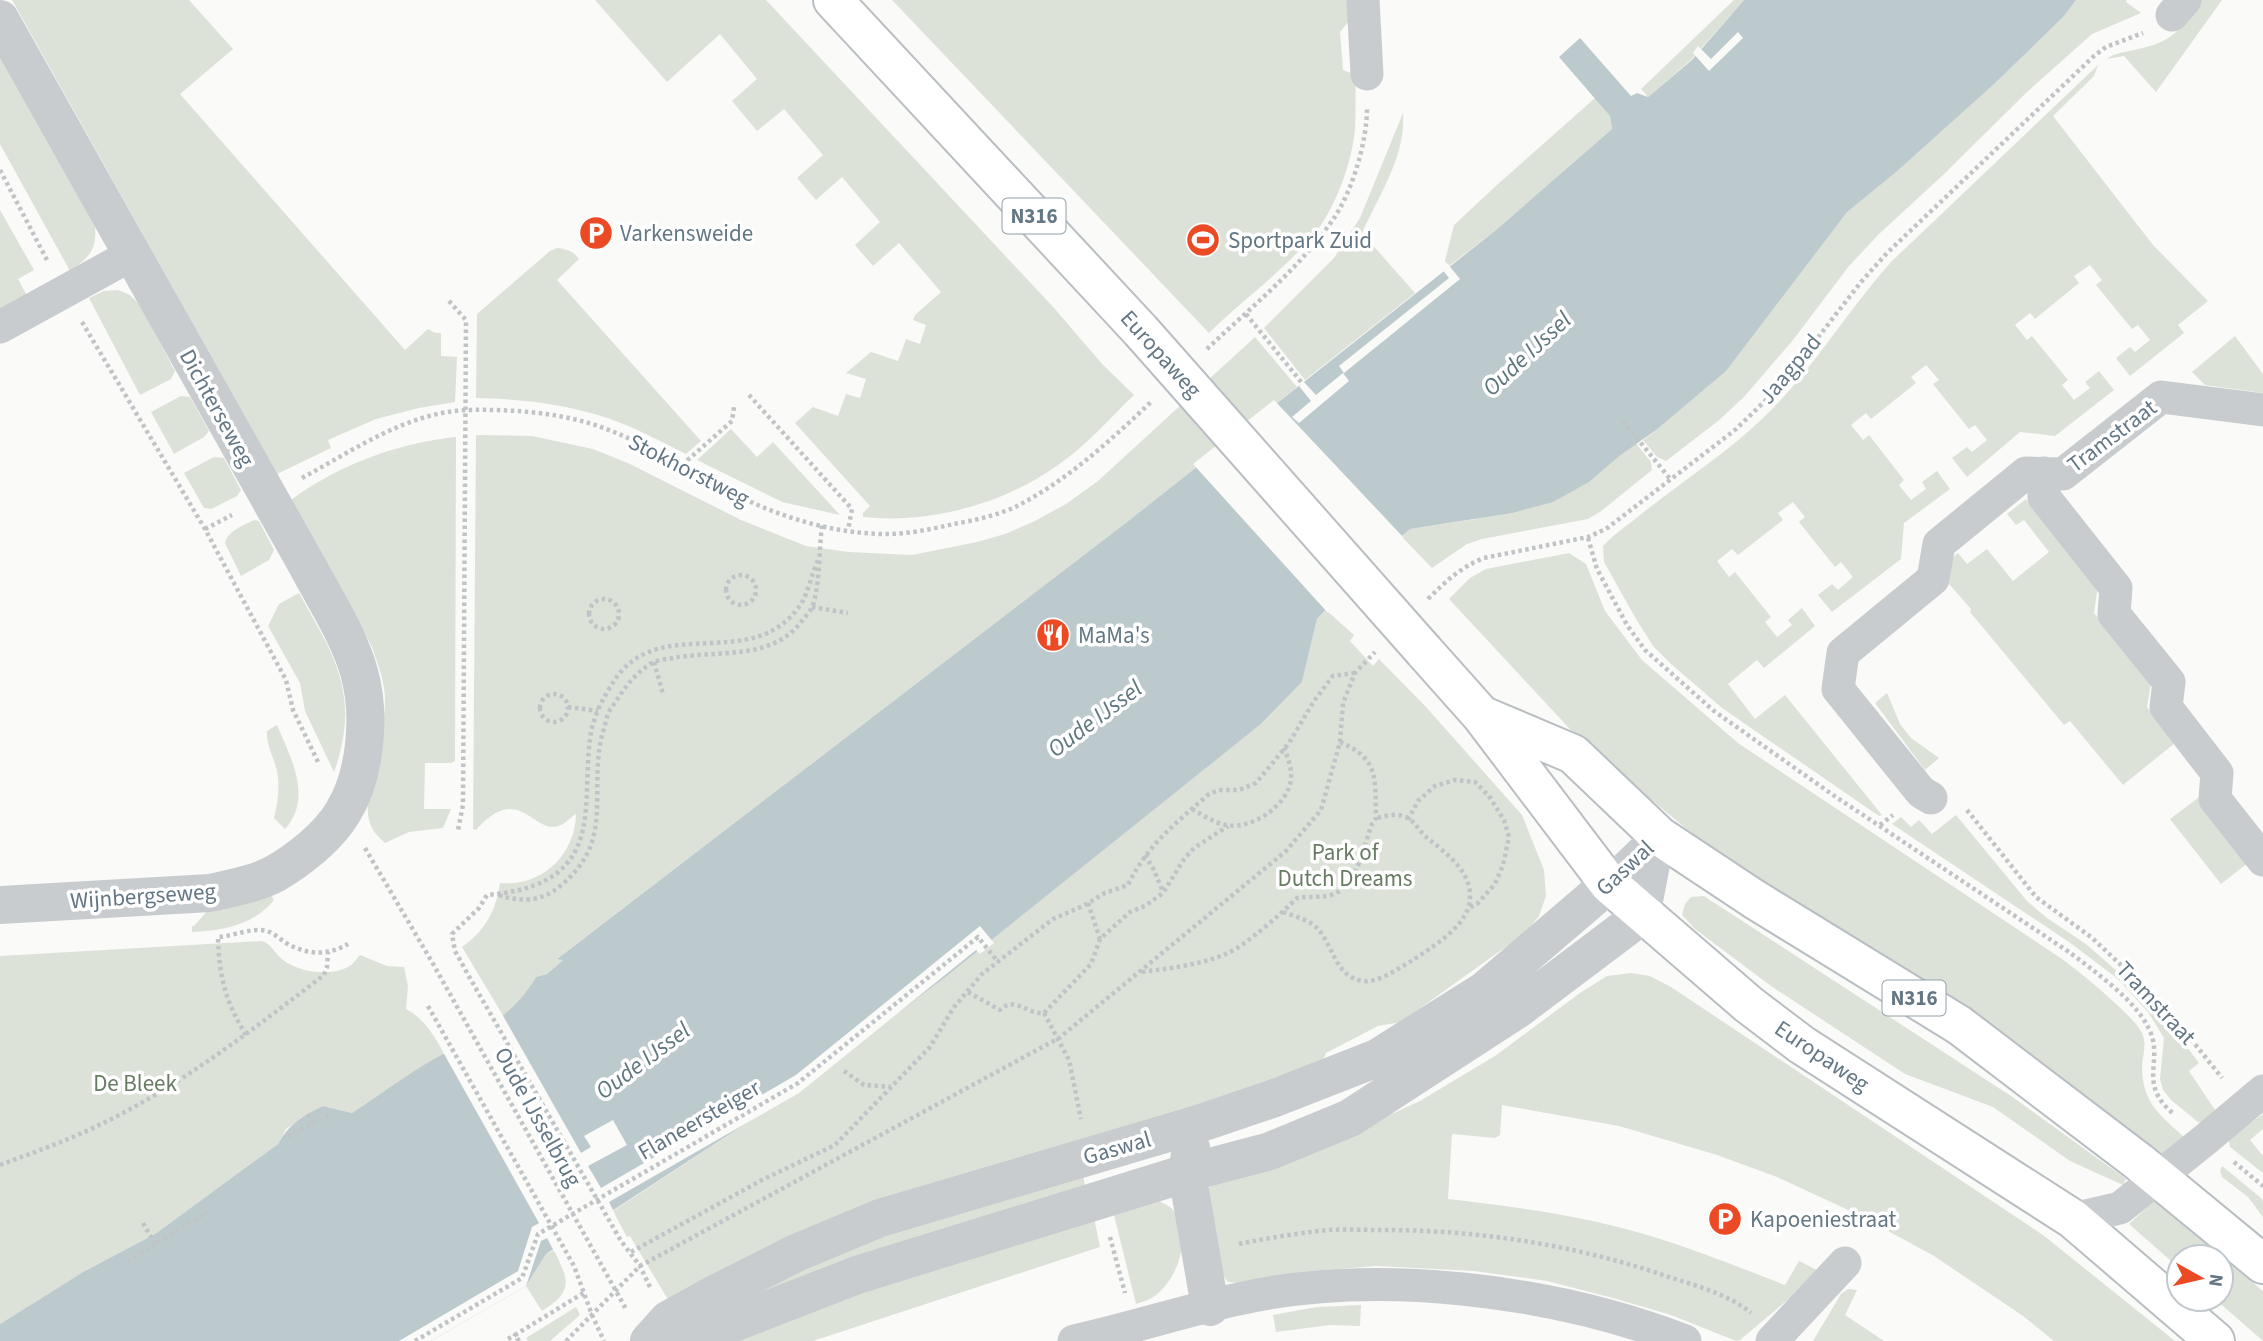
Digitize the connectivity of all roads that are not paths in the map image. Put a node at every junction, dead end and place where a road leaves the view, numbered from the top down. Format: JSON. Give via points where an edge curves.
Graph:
{"nodes":[{"id":1,"x":832,"y":0,"type":"edge"},
{"id":2,"x":1363,"y":0,"type":"edge"},
{"id":3,"x":0,"y":19,"type":"edge"},
{"id":4,"x":1367,"y":74,"type":"road end"},
{"id":5,"x":131,"y":256,"type":"junction"},
{"id":6,"x":0,"y":327,"type":"edge"},
{"id":7,"x":2263,"y":410,"type":"edge"},
{"id":8,"x":2044,"y":473,"type":"junction"},
{"id":9,"x":1481,"y":715,"type":"junction"},
{"id":10,"x":1931,"y":798,"type":"dead end"},
{"id":11,"x":343,"y":813,"type":"joint"},
{"id":12,"x":1658,"y":836,"type":"junction"},
{"id":13,"x":2263,"y":860,"type":"edge"},
{"id":14,"x":1609,"y":884,"type":"junction"},
{"id":15,"x":0,"y":905,"type":"edge"},
{"id":16,"x":1644,"y":914,"type":"junction"},
{"id":17,"x":2254,"y":1099,"type":"edge"},
{"id":18,"x":1195,"y":1125,"type":"junction"},
{"id":19,"x":1187,"y":1173,"type":"junction"},
{"id":20,"x":2158,"y":1177,"type":"junction"},
{"id":21,"x":2073,"y":1219,"type":"junction"},
{"id":22,"x":1845,"y":1263,"type":"dead end"},
{"id":23,"x":2263,"y":1264,"type":"edge"},
{"id":24,"x":1210,"y":1307,"type":"junction"},
{"id":25,"x":649,"y":1341,"type":"edge"},
{"id":26,"x":687,"y":1341,"type":"edge"},
{"id":27,"x":1074,"y":1341,"type":"edge"},
{"id":28,"x":1685,"y":1341,"type":"edge"},
{"id":29,"x":1772,"y":1341,"type":"edge"},
{"id":30,"x":2215,"y":1341,"type":"edge"}],
"edges":[{"from":1,"to":9,"type":"main road","name":"Europaweg","number":"N316","bridge":true,"via":[[1141,331]]},
{"from":2,"to":4,"type":"street"},
{"from":3,"to":5,"type":"street","name":"Dichterseweg"},
{"from":5,"to":6,"type":"street"},
{"from":5,"to":11,"type":"street","name":"Dichterseweg","via":[[308,567],[359,671],[364,742],[360,770]]},
{"from":7,"to":8,"type":"street","name":"Tramstraat","via":[[2161,397],[2063,474]]},
{"from":8,"to":10,"type":"street","name":"Tramstraat","via":[[2026,473],[1939,544],[1933,579],[1843,653],[1838,689],[1921,792]]},
{"from":8,"to":13,"type":"street","via":[[2044,496],[2116,588],[2113,614],[2169,682],[2166,707],[2217,773],[2215,799]]},
{"from":9,"to":12,"type":"main road","name":"Europaweg","number":"N316","via":[[1573,754]]},
{"from":9,"to":14,"type":"main road","name":"Europaweg","number":"N316"},
{"from":11,"to":15,"type":"street","name":"Wijnbergseweg","via":[[293,862],[244,885],[210,893]]},
{"from":12,"to":14,"type":"street","name":"Gaswal"},
{"from":12,"to":16,"type":"street","name":"Gaswal"},
{"from":12,"to":20,"type":"main road","name":"Europaweg","number":"N316","via":[[1959,1026]]},
{"from":14,"to":16,"type":"main road","name":"Europaweg","number":"N316"},
{"from":14,"to":18,"type":"street","name":"Gaswal","via":[[1485,990],[1377,1058]]},
{"from":16,"to":19,"type":"street","name":"Gaswal","via":[[1518,1009],[1350,1118],[1270,1151]]},
{"from":16,"to":21,"type":"main road","name":"Europaweg","number":"N316","via":[[1802,1045]]},
{"from":17,"to":20,"type":"street"},
{"from":18,"to":19,"type":"street"},
{"from":18,"to":25,"type":"street","name":"Gaswal","via":[[880,1218],[715,1294],[667,1320]]},
{"from":19,"to":24,"type":"street"},
{"from":19,"to":26,"type":"street","name":"Gaswal","via":[[857,1275]]},
{"from":20,"to":21,"type":"street","via":[[2120,1208]]},
{"from":20,"to":23,"type":"main road","name":"Europaweg","number":"N316"},
{"from":21,"to":30,"type":"main road","name":"Europaweg","number":"N316"},
{"from":22,"to":29,"type":"street"},
{"from":24,"to":27,"type":"street"},
{"from":24,"to":28,"type":"street","via":[[1312,1287],[1408,1284],[1535,1298]]}]}
